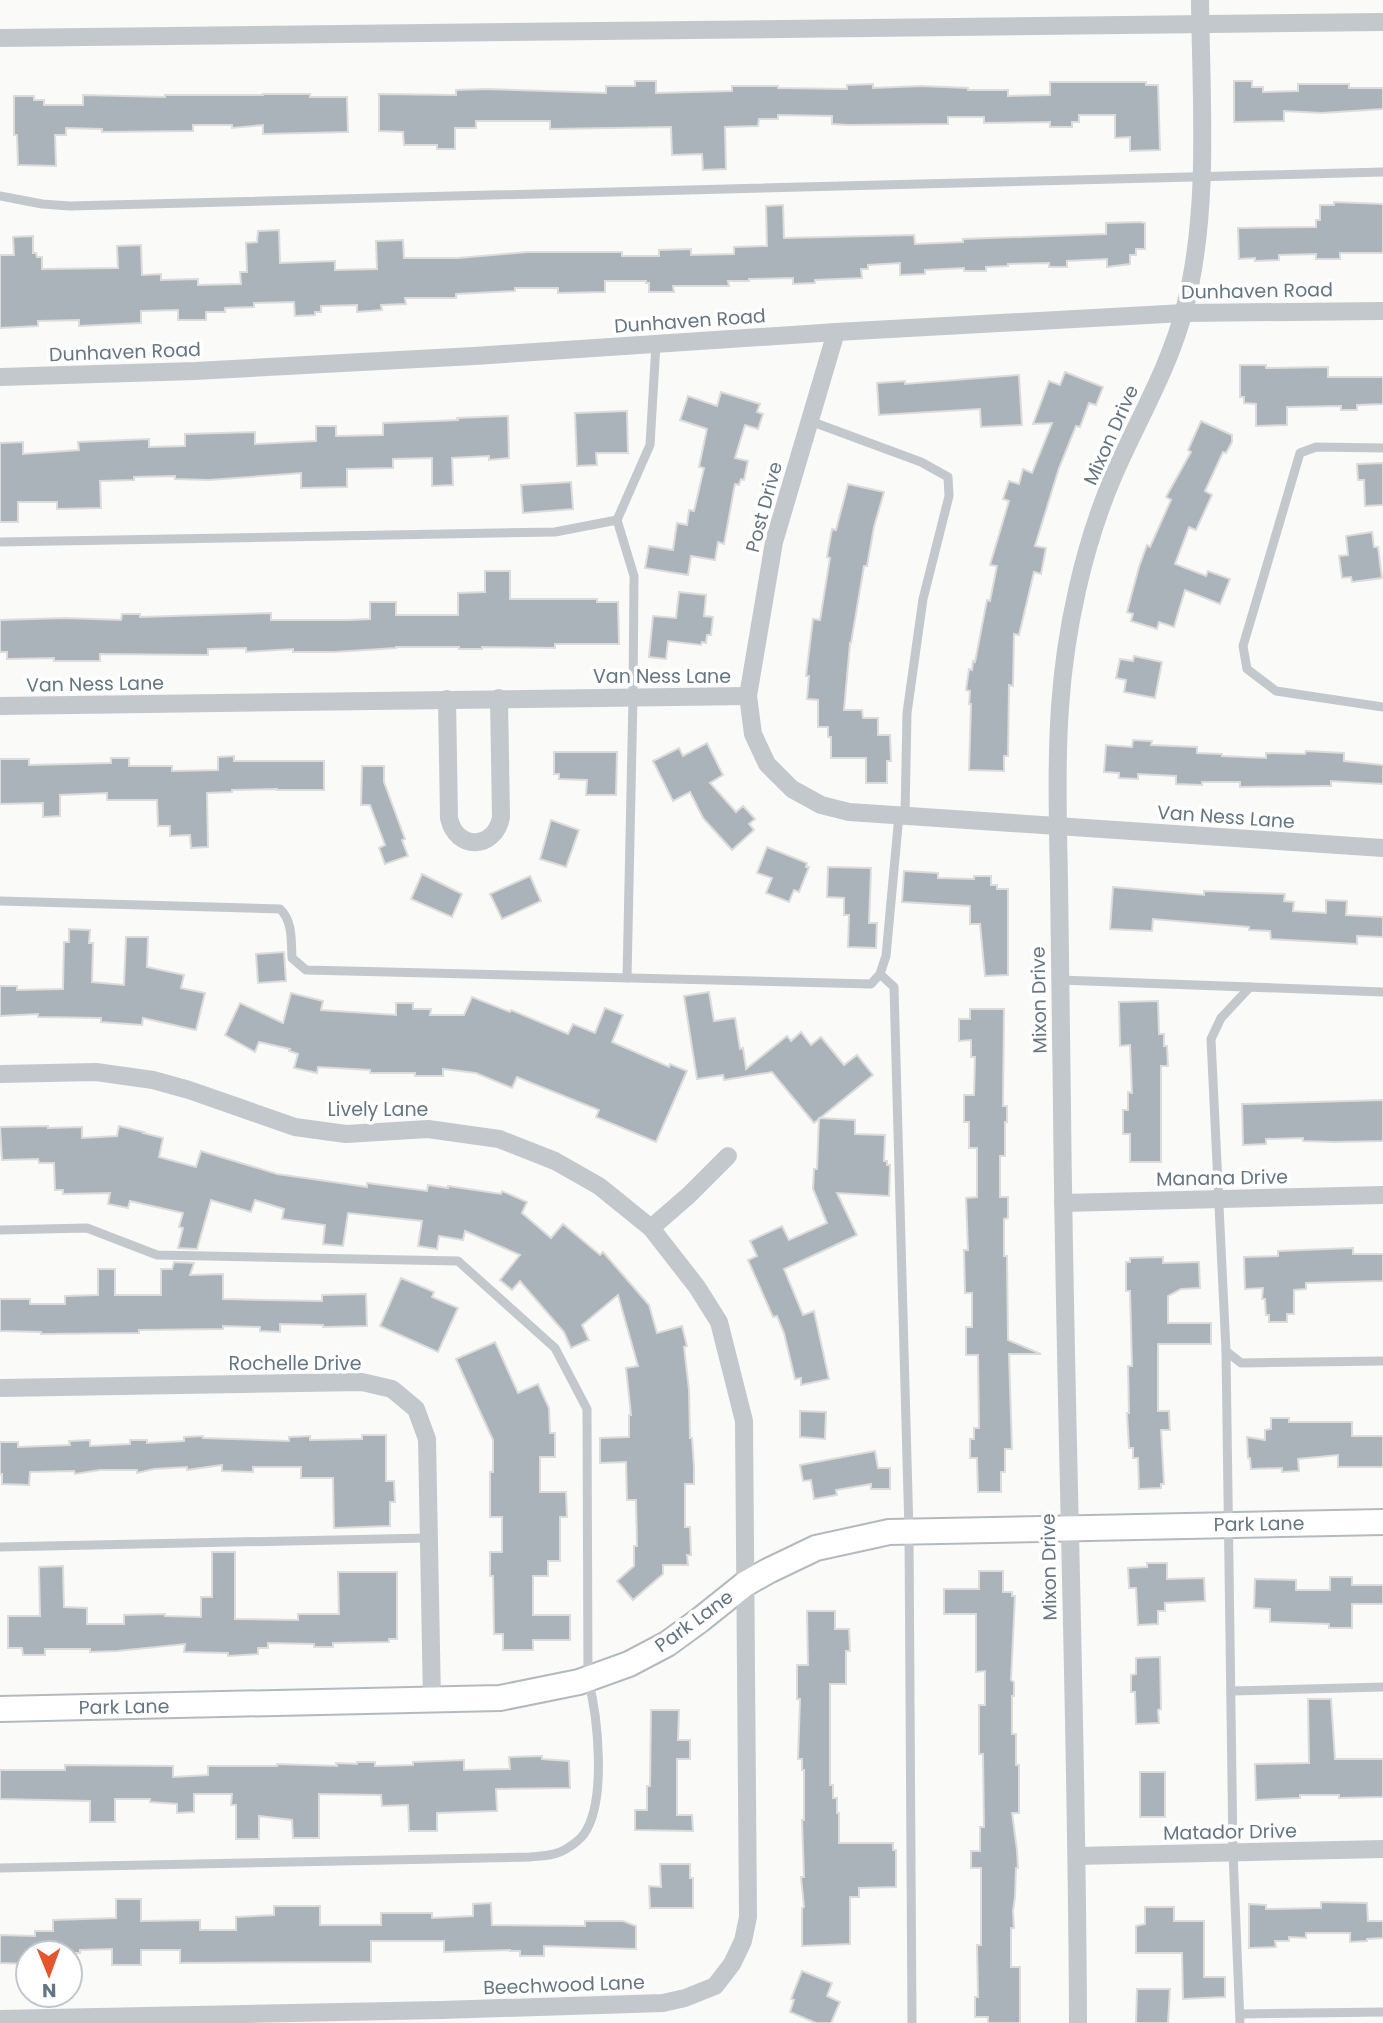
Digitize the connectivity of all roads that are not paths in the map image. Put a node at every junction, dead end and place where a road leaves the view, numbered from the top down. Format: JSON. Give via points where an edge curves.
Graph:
{"nodes":[{"id":1,"x":1200,"y":0,"type":"edge"},
{"id":2,"x":1383,"y":22,"type":"edge"},
{"id":3,"x":1200,"y":23,"type":"junction"},
{"id":4,"x":0,"y":38,"type":"edge"},
{"id":5,"x":1383,"y":172,"type":"edge"},
{"id":6,"x":1201,"y":176,"type":"junction"},
{"id":7,"x":0,"y":196,"type":"edge"},
{"id":8,"x":1383,"y":311,"type":"edge"},
{"id":9,"x":1184,"y":313,"type":"junction"},
{"id":10,"x":836,"y":332,"type":"junction"},
{"id":11,"x":656,"y":344,"type":"junction"},
{"id":12,"x":0,"y":377,"type":"edge"},
{"id":13,"x":810,"y":421,"type":"junction"},
{"id":14,"x":1383,"y":448,"type":"edge"},
{"id":15,"x":617,"y":520,"type":"junction"},
{"id":16,"x":0,"y":542,"type":"edge"},
{"id":17,"x":748,"y":696,"type":"junction"},
{"id":18,"x":633,"y":697,"type":"junction"},
{"id":19,"x":499,"y":698,"type":"junction"},
{"id":20,"x":447,"y":699,"type":"junction"},
{"id":21,"x":0,"y":706,"type":"edge"},
{"id":22,"x":1383,"y":707,"type":"edge"},
{"id":23,"x":902,"y":816,"type":"junction"},
{"id":24,"x":1058,"y":827,"type":"junction"},
{"id":25,"x":1383,"y":848,"type":"edge"},
{"id":26,"x":0,"y":901,"type":"edge"},
{"id":27,"x":880,"y":974,"type":"junction"},
{"id":28,"x":627,"y":978,"type":"junction"},
{"id":29,"x":1060,"y":980,"type":"junction"},
{"id":30,"x":1250,"y":987,"type":"junction"},
{"id":31,"x":1383,"y":992,"type":"edge"},
{"id":32,"x":0,"y":1074,"type":"edge"},
{"id":33,"x":729,"y":1156,"type":"dead end"},
{"id":34,"x":1383,"y":1195,"type":"edge"},
{"id":35,"x":1220,"y":1199,"type":"junction"},
{"id":36,"x":1063,"y":1203,"type":"junction"},
{"id":37,"x":651,"y":1228,"type":"junction"},
{"id":38,"x":0,"y":1230,"type":"edge"},
{"id":39,"x":1226,"y":1351,"type":"junction"},
{"id":40,"x":1383,"y":1361,"type":"edge"},
{"id":41,"x":0,"y":1388,"type":"edge"},
{"id":42,"x":1383,"y":1522,"type":"edge"},
{"id":43,"x":1230,"y":1525,"type":"junction"},
{"id":44,"x":1069,"y":1528,"type":"junction"},
{"id":45,"x":909,"y":1532,"type":"junction"},
{"id":46,"x":428,"y":1538,"type":"junction"},
{"id":47,"x":0,"y":1547,"type":"edge"},
{"id":48,"x":745,"y":1584,"type":"junction"},
{"id":49,"x":588,"y":1679,"type":"junction"},
{"id":50,"x":1383,"y":1686,"type":"edge"},
{"id":51,"x":1231,"y":1690,"type":"junction"},
{"id":52,"x":432,"y":1700,"type":"junction"},
{"id":53,"x":0,"y":1709,"type":"edge"},
{"id":54,"x":1383,"y":1849,"type":"edge"},
{"id":55,"x":1233,"y":1853,"type":"junction"},
{"id":56,"x":1077,"y":1856,"type":"junction"},
{"id":57,"x":0,"y":1868,"type":"edge"},
{"id":58,"x":1383,"y":2012,"type":"edge"},
{"id":59,"x":441,"y":2017,"type":"edge"},
{"id":60,"x":0,"y":2019,"type":"edge"},
{"id":61,"x":1240,"y":2019,"type":"edge"},
{"id":62,"x":912,"y":2023,"type":"edge"},
{"id":63,"x":1078,"y":2023,"type":"edge"}],
"edges":[{"from":1,"to":3,"type":"street","name":"Mixon Drive"},
{"from":2,"to":3,"type":"street"},
{"from":3,"to":4,"type":"street"},
{"from":3,"to":6,"type":"street","name":"Mixon Drive"},
{"from":5,"to":6,"type":"lane"},
{"from":6,"to":7,"type":"lane","via":[[70,206]]},
{"from":6,"to":9,"type":"street","name":"Mixon Drive","via":[[1194,267]]},
{"from":8,"to":9,"type":"street","name":"Dunhaven Road"},
{"from":9,"to":10,"type":"street","name":"Dunhaven Road"},
{"from":9,"to":24,"type":"street","name":"Mixon Drive","via":[[1090,541],[1072,615],[1060,706]]},
{"from":10,"to":11,"type":"street","name":"Dunhaven Road"},
{"from":10,"to":13,"type":"street","name":"Post Drive"},
{"from":11,"to":12,"type":"street","name":"Dunhaven Road","via":[[195,371]]},
{"from":11,"to":15,"type":"lane","via":[[650,445]]},
{"from":13,"to":17,"type":"street","name":"Post Drive","via":[[774,542]]},
{"from":13,"to":23,"type":"lane","via":[[921,462],[948,477],[949,496],[923,599],[908,713]]},
{"from":14,"to":22,"type":"lane","via":[[1317,447],[1300,453],[1243,646],[1247,669],[1276,691]]},
{"from":15,"to":16,"type":"lane","via":[[555,532]]},
{"from":15,"to":18,"type":"lane","via":[[634,576]]},
{"from":17,"to":18,"type":"street","name":"Van Ness Lane"},
{"from":17,"to":23,"type":"street","name":"Van Ness Lane","via":[[752,734],[768,764],[792,789],[821,805],[849,812]]},
{"from":18,"to":19,"type":"street","name":"Van Ness Lane"},
{"from":18,"to":28,"type":"lane"},
{"from":19,"to":20,"type":"street","name":"Van Ness Lane"},
{"from":19,"to":20,"type":"street","via":[[501,817],[495,833],[480,842],[456,834],[449,818]]},
{"from":20,"to":21,"type":"street","name":"Van Ness Lane"},
{"from":23,"to":24,"type":"street","name":"Van Ness Lane"},
{"from":23,"to":27,"type":"lane"},
{"from":24,"to":25,"type":"street","name":"Van Ness Lane"},
{"from":24,"to":29,"type":"street","name":"Mixon Drive"},
{"from":26,"to":28,"type":"lane","via":[[280,909],[287,916],[292,958],[306,970]]},
{"from":27,"to":28,"type":"lane","via":[[872,984]]},
{"from":27,"to":45,"type":"lane","via":[[894,987]]},
{"from":29,"to":30,"type":"lane"},
{"from":29,"to":36,"type":"street","name":"Mixon Drive"},
{"from":30,"to":31,"type":"lane"},
{"from":30,"to":35,"type":"lane","via":[[1221,1018],[1211,1039]]},
{"from":32,"to":37,"type":"street","name":"Lively Lane","via":[[96,1072],[153,1080],[295,1127],[346,1134],[428,1129],[499,1139],[555,1161],[600,1186]]},
{"from":33,"to":37,"type":"street"},
{"from":34,"to":35,"type":"street","name":"Manana Drive"},
{"from":35,"to":36,"type":"street","name":"Manana Drive"},
{"from":35,"to":39,"type":"lane"},
{"from":36,"to":44,"type":"street","name":"Mixon Drive"},
{"from":37,"to":48,"type":"street","name":"Lively Lane","via":[[719,1322],[744,1421]]},
{"from":38,"to":49,"type":"lane","via":[[87,1228],[157,1255],[458,1261],[555,1348],[587,1409]]},
{"from":39,"to":40,"type":"lane","via":[[1241,1363],[1255,1364]]},
{"from":39,"to":43,"type":"lane"},
{"from":41,"to":46,"type":"street","name":"Rochelle Drive","via":[[362,1382],[392,1390],[416,1409],[427,1439]]},
{"from":42,"to":43,"type":"street","name":"Park Lane"},
{"from":43,"to":44,"type":"street","name":"Park Lane"},
{"from":43,"to":51,"type":"lane"},
{"from":44,"to":45,"type":"street","name":"Park Lane"},
{"from":44,"to":56,"type":"street","name":"Mixon Drive"},
{"from":45,"to":48,"type":"street","name":"Park Lane","via":[[816,1548]]},
{"from":45,"to":62,"type":"lane"},
{"from":46,"to":47,"type":"lane"},
{"from":46,"to":52,"type":"street","name":"Rochelle Drive"},
{"from":48,"to":49,"type":"street","name":"Park Lane","via":[[667,1644]]},
{"from":48,"to":59,"type":"street","name":"Beechwood Lane","via":[[748,1917],[732,1964],[715,1986],[663,2004]]},
{"from":49,"to":52,"type":"street","name":"Park Lane","via":[[500,1698]]},
{"from":49,"to":57,"type":"lane","via":[[597,1719],[594,1812],[583,1836],[558,1853],[496,1859]]},
{"from":50,"to":51,"type":"lane"},
{"from":51,"to":55,"type":"lane"},
{"from":52,"to":53,"type":"street","name":"Park Lane"},
{"from":54,"to":55,"type":"street","name":"Matador Drive"},
{"from":55,"to":56,"type":"street","name":"Matador Drive"},
{"from":55,"to":61,"type":"lane"},
{"from":56,"to":63,"type":"street","name":"Mixon Drive"},
{"from":58,"to":61,"type":"lane"},
{"from":59,"to":60,"type":"street","name":"Beechwood Lane"}]}
